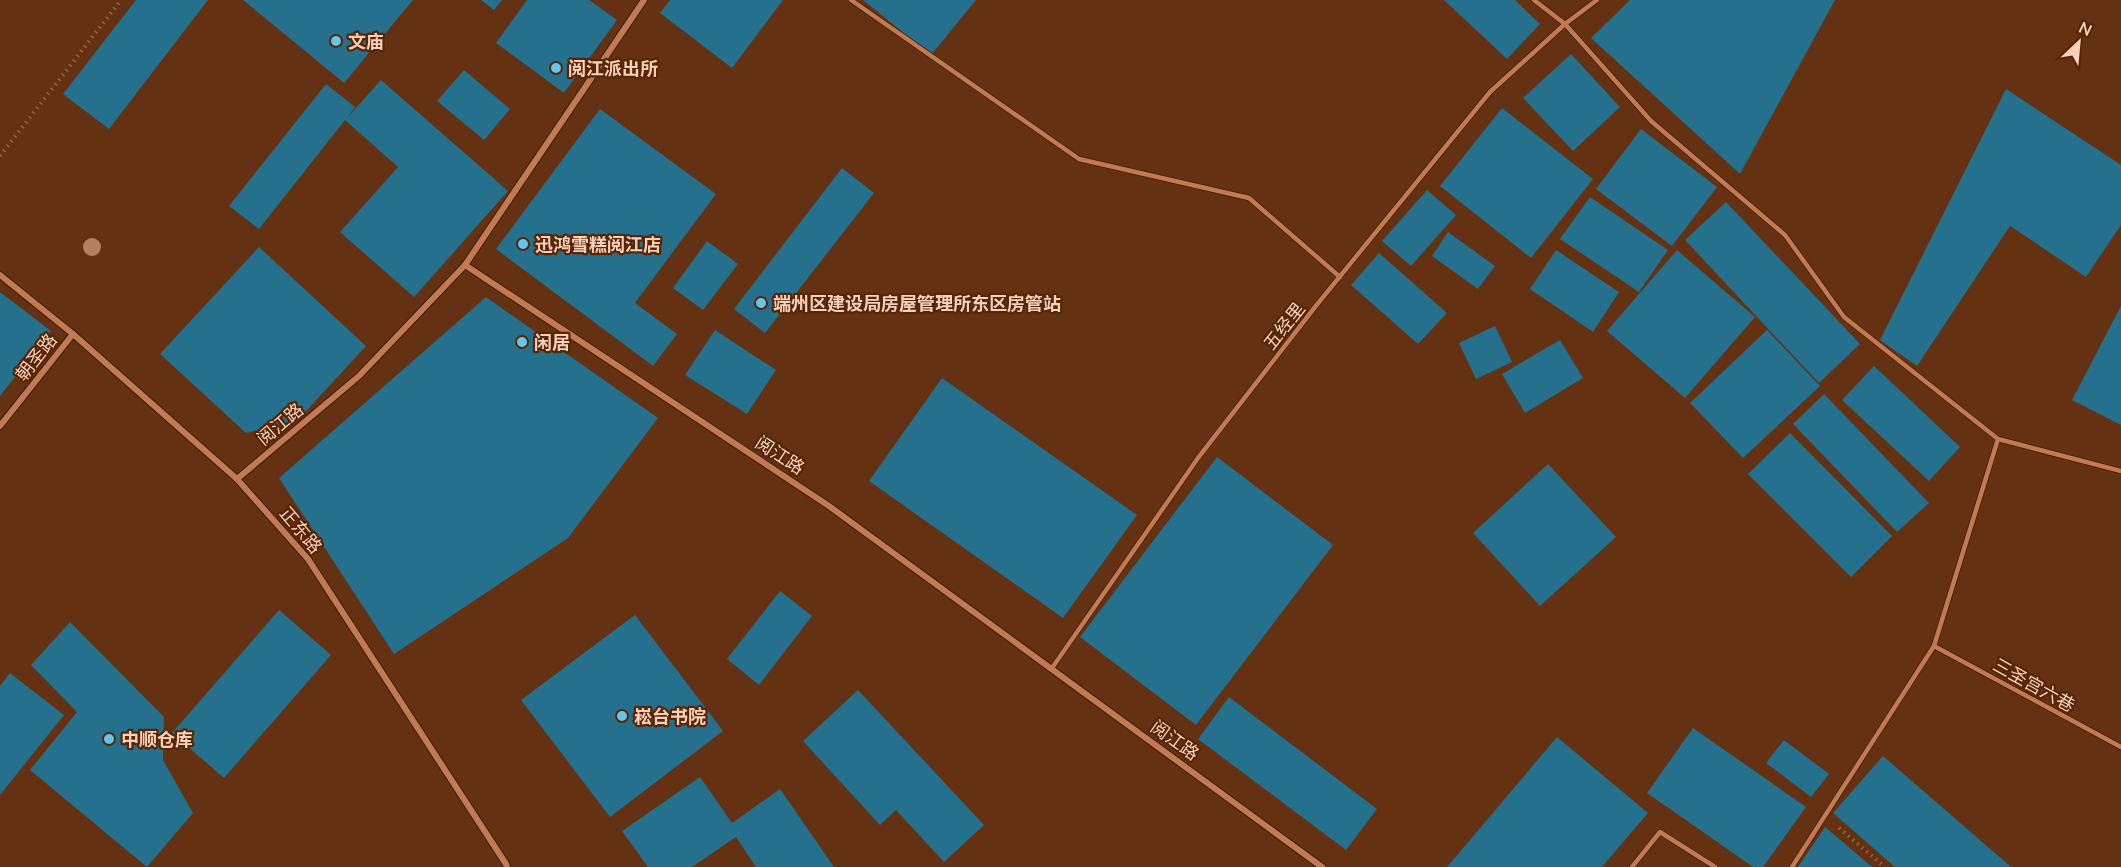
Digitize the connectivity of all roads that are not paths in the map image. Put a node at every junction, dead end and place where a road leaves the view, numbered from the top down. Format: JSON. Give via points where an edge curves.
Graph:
{"nodes":[{"id":1,"x":644,"y":0,"type":"edge"},
{"id":2,"x":851,"y":0,"type":"edge"},
{"id":3,"x":1534,"y":0,"type":"edge"},
{"id":4,"x":1597,"y":0,"type":"edge"},
{"id":5,"x":1565,"y":24,"type":"junction"},
{"id":6,"x":465,"y":265,"type":"junction"},
{"id":7,"x":0,"y":275,"type":"edge"},
{"id":8,"x":1340,"y":277,"type":"junction"},
{"id":9,"x":73,"y":334,"type":"junction"},
{"id":10,"x":0,"y":426,"type":"edge"},
{"id":11,"x":1998,"y":439,"type":"junction"},
{"id":12,"x":2121,"y":471,"type":"edge"},
{"id":13,"x":237,"y":479,"type":"junction"},
{"id":14,"x":1934,"y":646,"type":"junction"},
{"id":15,"x":1052,"y":668,"type":"junction"},
{"id":16,"x":2121,"y":747,"type":"edge"},
{"id":17,"x":507,"y":867,"type":"edge"},
{"id":18,"x":1322,"y":867,"type":"edge"},
{"id":19,"x":1632,"y":867,"type":"edge"},
{"id":20,"x":1715,"y":867,"type":"edge"},
{"id":21,"x":1792,"y":867,"type":"edge"}],
"edges":[{"from":1,"to":6,"type":"street"},
{"from":2,"to":8,"type":"lane","via":[[1079,159],[1249,198]]},
{"from":3,"to":5,"type":"lane"},
{"from":4,"to":5,"type":"lane","name":"五经里"},
{"from":5,"to":8,"type":"lane","name":"五经里","via":[[1490,92]]},
{"from":5,"to":11,"type":"lane","via":[[1651,121],[1785,235],[1844,317]]},
{"from":6,"to":13,"type":"street","name":"阅江路","via":[[359,376]]},
{"from":6,"to":15,"type":"street","name":"阅江路","via":[[829,506]]},
{"from":7,"to":9,"type":"street","name":"正东路"},
{"from":8,"to":15,"type":"lane","name":"五经里","via":[[1198,458]]},
{"from":9,"to":10,"type":"street","name":"朝圣路"},
{"from":9,"to":13,"type":"street","name":"正东路"},
{"from":11,"to":12,"type":"lane"},
{"from":11,"to":14,"type":"lane"},
{"from":13,"to":17,"type":"street","name":"正东路","via":[[308,559]]},
{"from":14,"to":16,"type":"lane","name":"三圣宫六巷"},
{"from":14,"to":21,"type":"lane"},
{"from":15,"to":18,"type":"street","name":"阅江路"},
{"from":19,"to":20,"type":"lane","via":[[1660,832]]}]}
